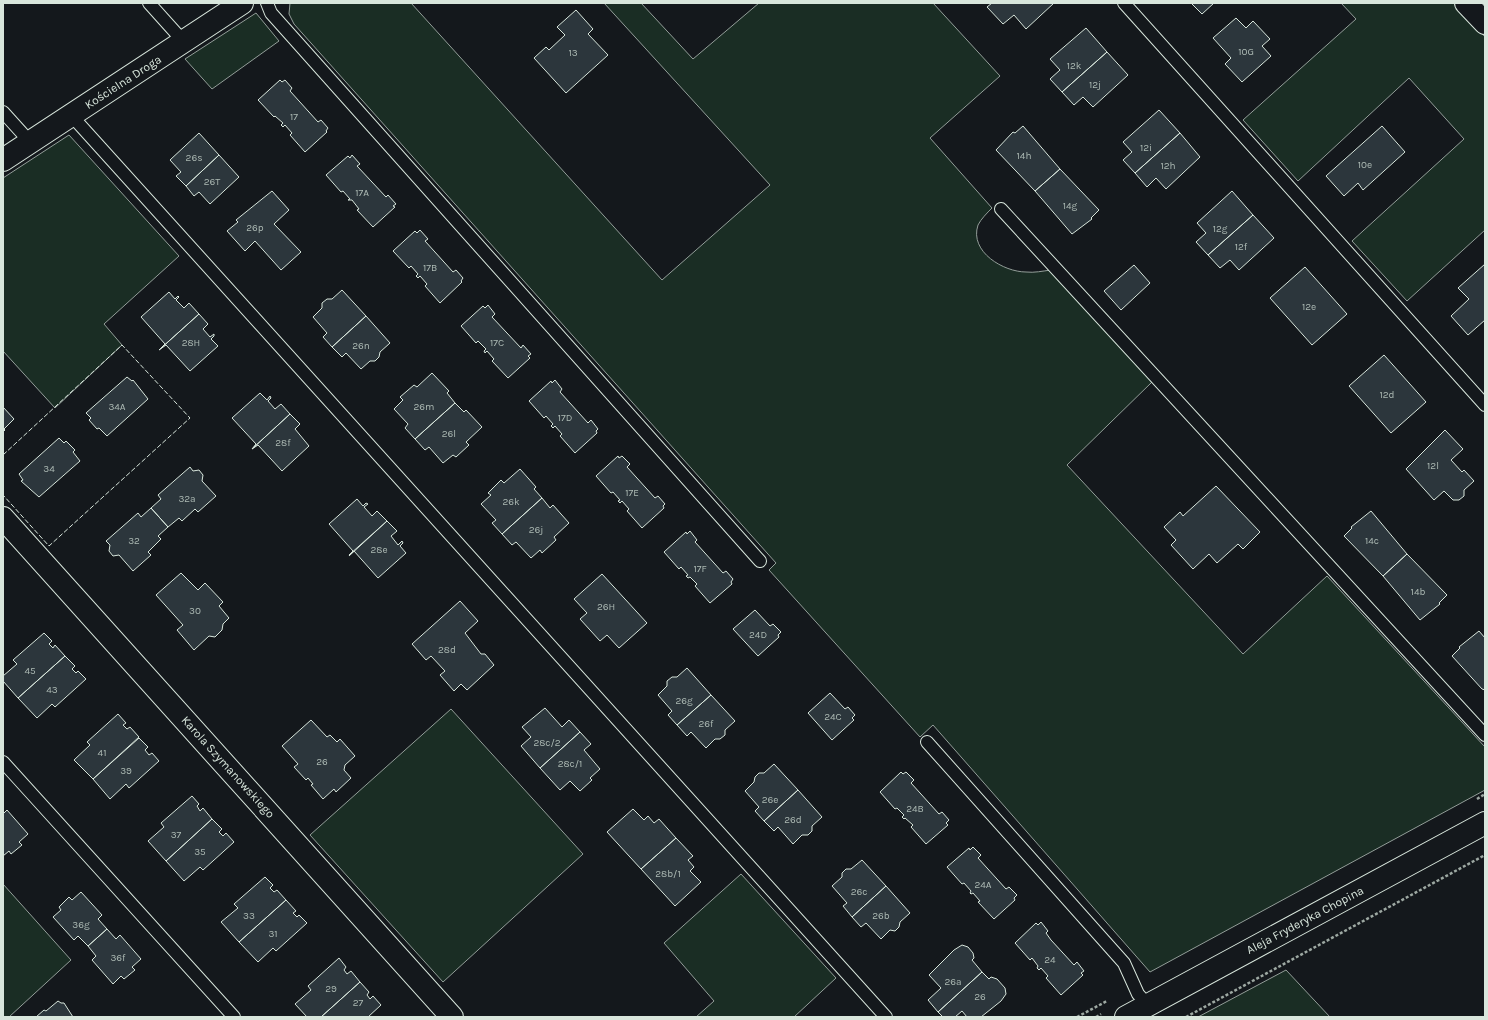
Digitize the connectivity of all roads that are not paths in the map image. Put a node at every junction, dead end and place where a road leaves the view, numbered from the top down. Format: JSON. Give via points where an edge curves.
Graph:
{"nodes":[{"id":1,"x":149,"y":3,"type":"edge"},
{"id":2,"x":242,"y":3,"type":"edge"},
{"id":3,"x":267,"y":3,"type":"edge"},
{"id":4,"x":1124,"y":3,"type":"edge"},
{"id":5,"x":1466,"y":3,"type":"edge"},
{"id":6,"x":1485,"y":23,"type":"edge"},
{"id":7,"x":184,"y":42,"type":"junction"},
{"id":8,"x":3,"y":112,"type":"edge"},
{"id":9,"x":71,"y":115,"type":"junction"},
{"id":10,"x":31,"y":142,"type":"junction"},
{"id":11,"x":3,"y":160,"type":"edge"},
{"id":12,"x":1001,"y":208,"type":"dead end"},
{"id":13,"x":1485,"y":405,"type":"edge"},
{"id":14,"x":3,"y":518,"type":"edge"},
{"id":15,"x":760,"y":561,"type":"dead end"},
{"id":16,"x":1485,"y":735,"type":"edge"},
{"id":17,"x":926,"y":742,"type":"dead end"},
{"id":18,"x":3,"y":762,"type":"edge"},
{"id":19,"x":1485,"y":823,"type":"edge"},
{"id":20,"x":1148,"y":1005,"type":"junction"},
{"id":21,"x":234,"y":1017,"type":"edge"},
{"id":22,"x":452,"y":1017,"type":"edge"},
{"id":23,"x":886,"y":1017,"type":"edge"},
{"id":24,"x":1126,"y":1017,"type":"edge"}],
"edges":[{"from":1,"to":7,"type":"lane"},
{"from":2,"to":7,"type":"street","name":"Kościelna Droga"},
{"from":3,"to":15,"type":"lane","via":[[271,13]]},
{"from":4,"to":13,"type":"lane"},
{"from":5,"to":6,"type":"street"},
{"from":7,"to":9,"type":"street","name":"Kościelna Droga"},
{"from":8,"to":10,"type":"lane"},
{"from":9,"to":10,"type":"street","name":"Kościelna Droga"},
{"from":9,"to":23,"type":"lane"},
{"from":10,"to":11,"type":"street","name":"Kościelna Droga"},
{"from":12,"to":16,"type":"lane"},
{"from":14,"to":22,"type":"street","name":"Karola Szymanowskiego"},
{"from":17,"to":20,"type":"lane","via":[[1124,963],[1138,994]]},
{"from":18,"to":21,"type":"lane"},
{"from":19,"to":20,"type":"street","name":"Aleja Fryderyka Chopina"},
{"from":20,"to":24,"type":"street","name":"Aleja Fryderyka Chopina"}]}
